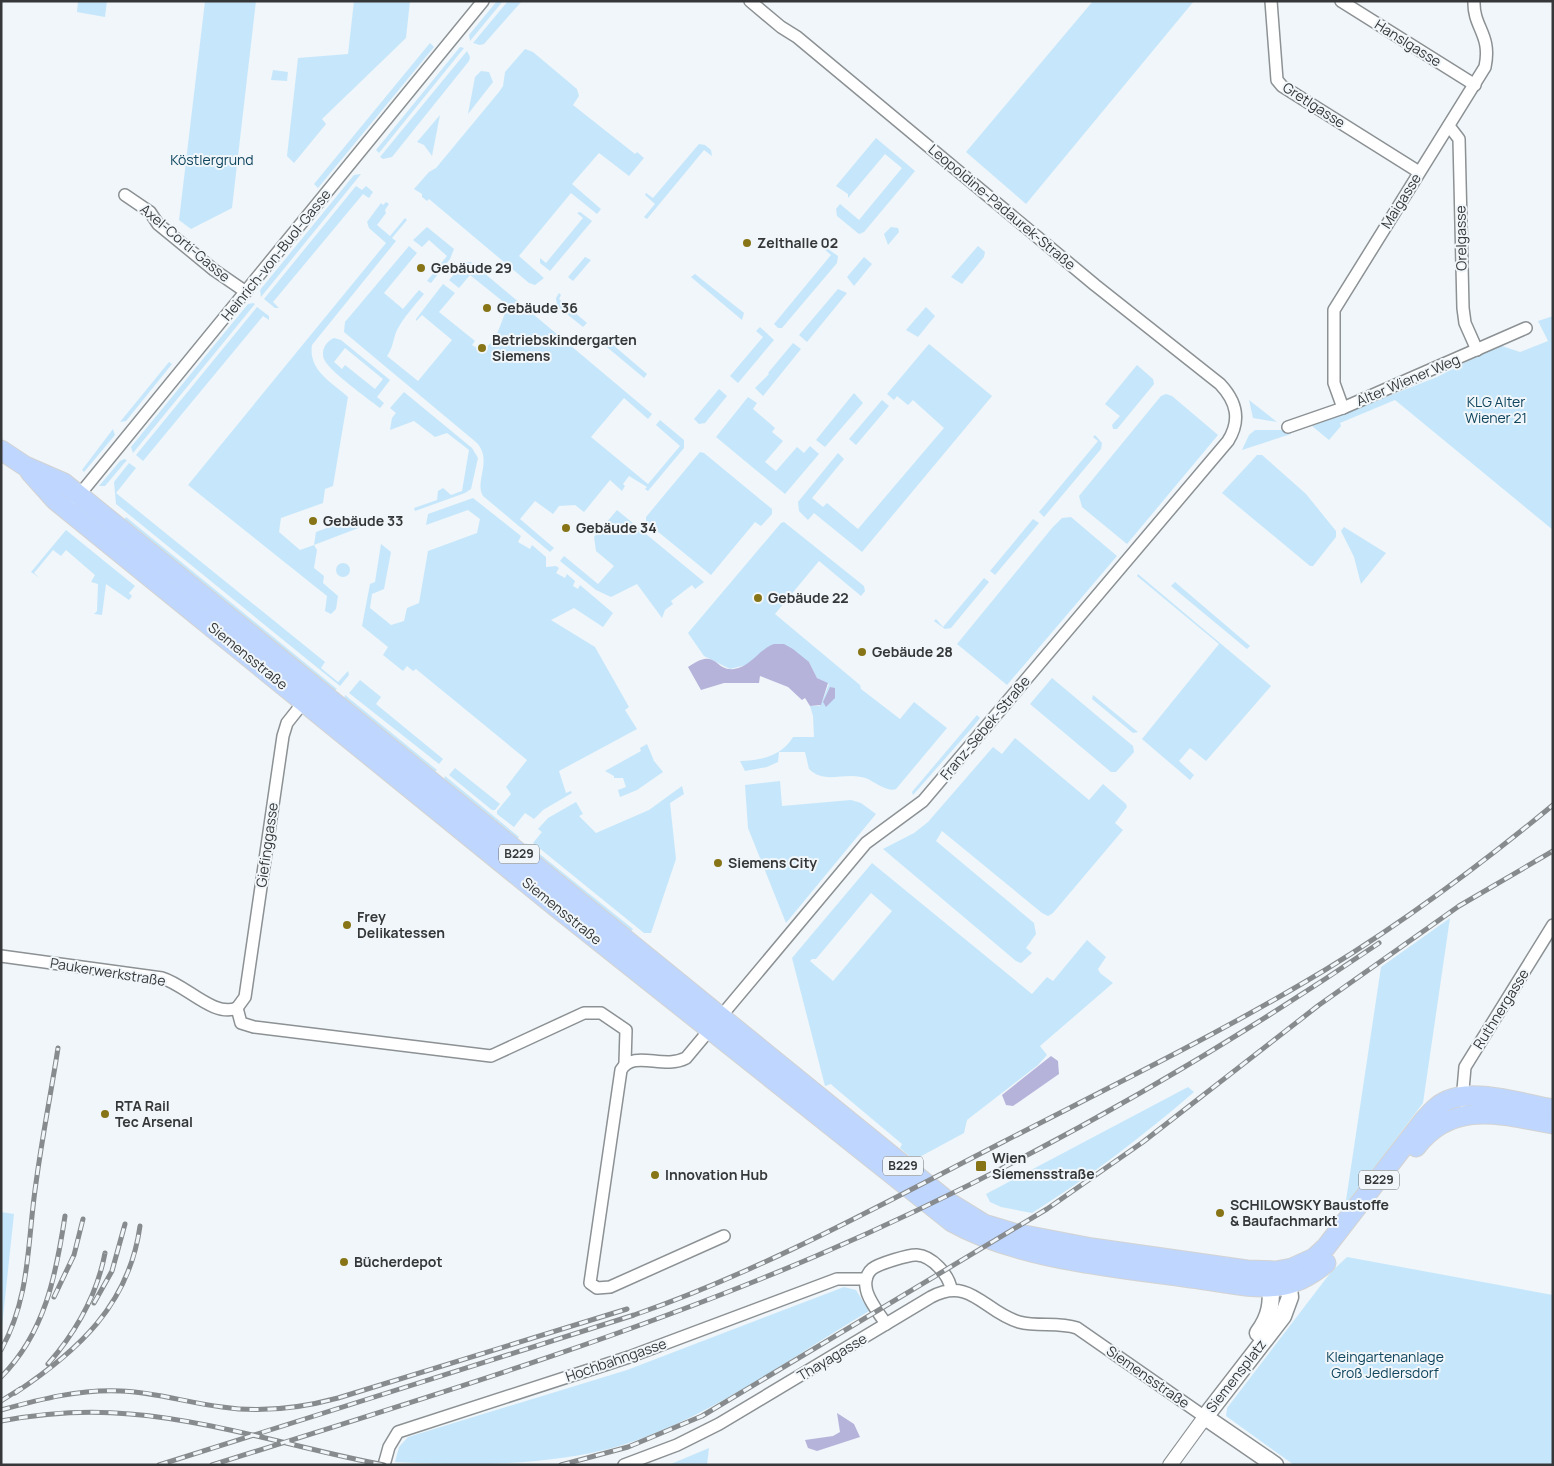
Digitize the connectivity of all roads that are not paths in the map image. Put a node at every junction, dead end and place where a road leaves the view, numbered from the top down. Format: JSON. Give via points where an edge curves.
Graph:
{"nodes":[{"id":1,"x":483,"y":1,"type":"edge"},
{"id":2,"x":750,"y":1,"type":"edge"},
{"id":3,"x":1271,"y":1,"type":"edge"},
{"id":4,"x":1341,"y":1,"type":"edge"},
{"id":5,"x":1474,"y":1,"type":"edge"},
{"id":6,"x":1475,"y":85,"type":"junction"},
{"id":7,"x":1450,"y":126,"type":"junction"},
{"id":8,"x":1419,"y":172,"type":"junction"},
{"id":9,"x":125,"y":195,"type":"dead end"},
{"id":10,"x":246,"y":292,"type":"junction"},
{"id":11,"x":1526,"y":328,"type":"dead end"},
{"id":12,"x":1477,"y":350,"type":"junction"},
{"id":13,"x":1343,"y":408,"type":"junction"},
{"id":14,"x":1236,"y":424,"type":"joint"},
{"id":15,"x":1288,"y":427,"type":"dead end"},
{"id":16,"x":1,"y":450,"type":"edge"},
{"id":17,"x":73,"y":502,"type":"junction"},
{"id":18,"x":310,"y":695,"type":"junction"},
{"id":19,"x":1553,"y":926,"type":"edge"},
{"id":20,"x":1,"y":956,"type":"edge"},
{"id":21,"x":237,"y":1008,"type":"junction"},
{"id":22,"x":716,"y":1024,"type":"junction"},
{"id":23,"x":625,"y":1063,"type":"junction"},
{"id":24,"x":1462,"y":1096,"type":"junction"},
{"id":25,"x":1553,"y":1109,"type":"edge"},
{"id":26,"x":1463,"y":1115,"type":"junction"},
{"id":27,"x":1553,"y":1124,"type":"edge"},
{"id":28,"x":724,"y":1236,"type":"dead end"},
{"id":29,"x":1279,"y":1278,"type":"junction"},
{"id":30,"x":866,"y":1279,"type":"junction"},
{"id":31,"x":951,"y":1289,"type":"junction"},
{"id":32,"x":886,"y":1324,"type":"junction"},
{"id":33,"x":1205,"y":1417,"type":"junction"},
{"id":34,"x":384,"y":1465,"type":"edge"},
{"id":35,"x":624,"y":1465,"type":"edge"},
{"id":36,"x":1170,"y":1465,"type":"edge"},
{"id":37,"x":1275,"y":1465,"type":"edge"}],
"edges":[{"from":1,"to":10,"type":"street","name":"Heinrich-von-Buol-Gasse"},
{"from":2,"to":14,"type":"street","name":"Leopoldine-Padaurek-Straße","via":[[944,157],[1110,298],[1220,384],[1235,406]]},
{"from":3,"to":8,"type":"street","name":"Gretlgasse","via":[[1277,80],[1282,86]]},
{"from":4,"to":6,"type":"street","name":"Hanslgasse"},
{"from":5,"to":6,"type":"street","name":"Maigasse","via":[[1488,52],[1485,67]]},
{"from":6,"to":7,"type":"street","name":"Maigasse"},
{"from":7,"to":8,"type":"street","name":"Maigasse"},
{"from":7,"to":12,"type":"street","name":"Orelgasse","via":[[1459,139],[1463,308],[1465,323]]},
{"from":8,"to":13,"type":"street","name":"Maigasse","via":[[1334,310],[1334,383]]},
{"from":9,"to":10,"type":"street","name":"Axel-Corti-Gasse","via":[[150,212],[158,224],[214,270]]},
{"from":10,"to":17,"type":"street","name":"Heinrich-von-Buol-Gasse"},
{"from":11,"to":12,"type":"street","name":"Alter Wiener Weg"},
{"from":12,"to":13,"type":"street","name":"Alter Wiener Weg"},
{"from":13,"to":15,"type":"street","name":"Alter Wiener Weg"},
{"from":14,"to":22,"type":"street","name":"Franz-Sebek-Straße","via":[[1228,441],[923,801],[866,843]]},
{"from":16,"to":17,"type":"main road","name":"Siemensstraße","number":"B229","via":[[25,466],[55,500]]},
{"from":17,"to":18,"type":"main road","name":"Siemensstraße","number":"B229"},
{"from":18,"to":21,"type":"street","name":"Giefinggasse","via":[[288,723],[283,736],[245,997]]},
{"from":18,"to":22,"type":"main road","name":"Siemensstraße","number":"B229"},
{"from":19,"to":24,"type":"street","name":"Ruthnergasse","via":[[1465,1067]]},
{"from":20,"to":21,"type":"street","name":"Paukerwerkstraße","via":[[162,978],[182,986],[218,1009],[228,1011]]},
{"from":21,"to":23,"type":"street","via":[[241,1023],[254,1026],[491,1056],[584,1013],[601,1013],[626,1030]]},
{"from":22,"to":23,"type":"street","name":"Franz-Sebek-Straße","via":[[686,1058],[678,1062],[637,1060]]},
{"from":22,"to":29,"type":"main road","name":"Siemensstraße","number":"B229","via":[[997,1236],[1238,1269]]},
{"from":23,"to":28,"type":"street","via":[[621,1070],[590,1283],[597,1288],[610,1287]]},
{"from":24,"to":25,"type":"main road","number":"B229","via":[[1488,1097]]},
{"from":24,"to":26,"type":"street","name":"Ruthnergasse"},
{"from":24,"to":29,"type":"main road","number":"B229","via":[[1448,1100],[1431,1112],[1326,1247]]},
{"from":26,"to":27,"type":"main road","number":"B229","via":[[1488,1113]]},
{"from":26,"to":29,"type":"main road","number":"B229","via":[[1429,1132],[1338,1251],[1311,1274]]},
{"from":29,"to":33,"type":"main road","name":"Siemensplatz","via":[[1289,1301],[1280,1320]]},
{"from":30,"to":31,"type":"street","via":[[873,1268],[916,1255],[938,1267],[946,1275]]},
{"from":30,"to":32,"type":"street","via":[[867,1294]]},
{"from":30,"to":34,"type":"street","name":"Hochbahngasse","via":[[837,1279],[629,1357],[398,1432]]},
{"from":31,"to":32,"type":"street","name":"Thayagasse","via":[[936,1294]]},
{"from":31,"to":33,"type":"street","name":"Siemensstraße","via":[[972,1294],[1011,1319],[1077,1328]]},
{"from":32,"to":35,"type":"street","name":"Thayagasse","via":[[719,1424],[677,1445]]},
{"from":33,"to":36,"type":"street"},
{"from":33,"to":37,"type":"main road","name":"Siemensstraße"}]}
